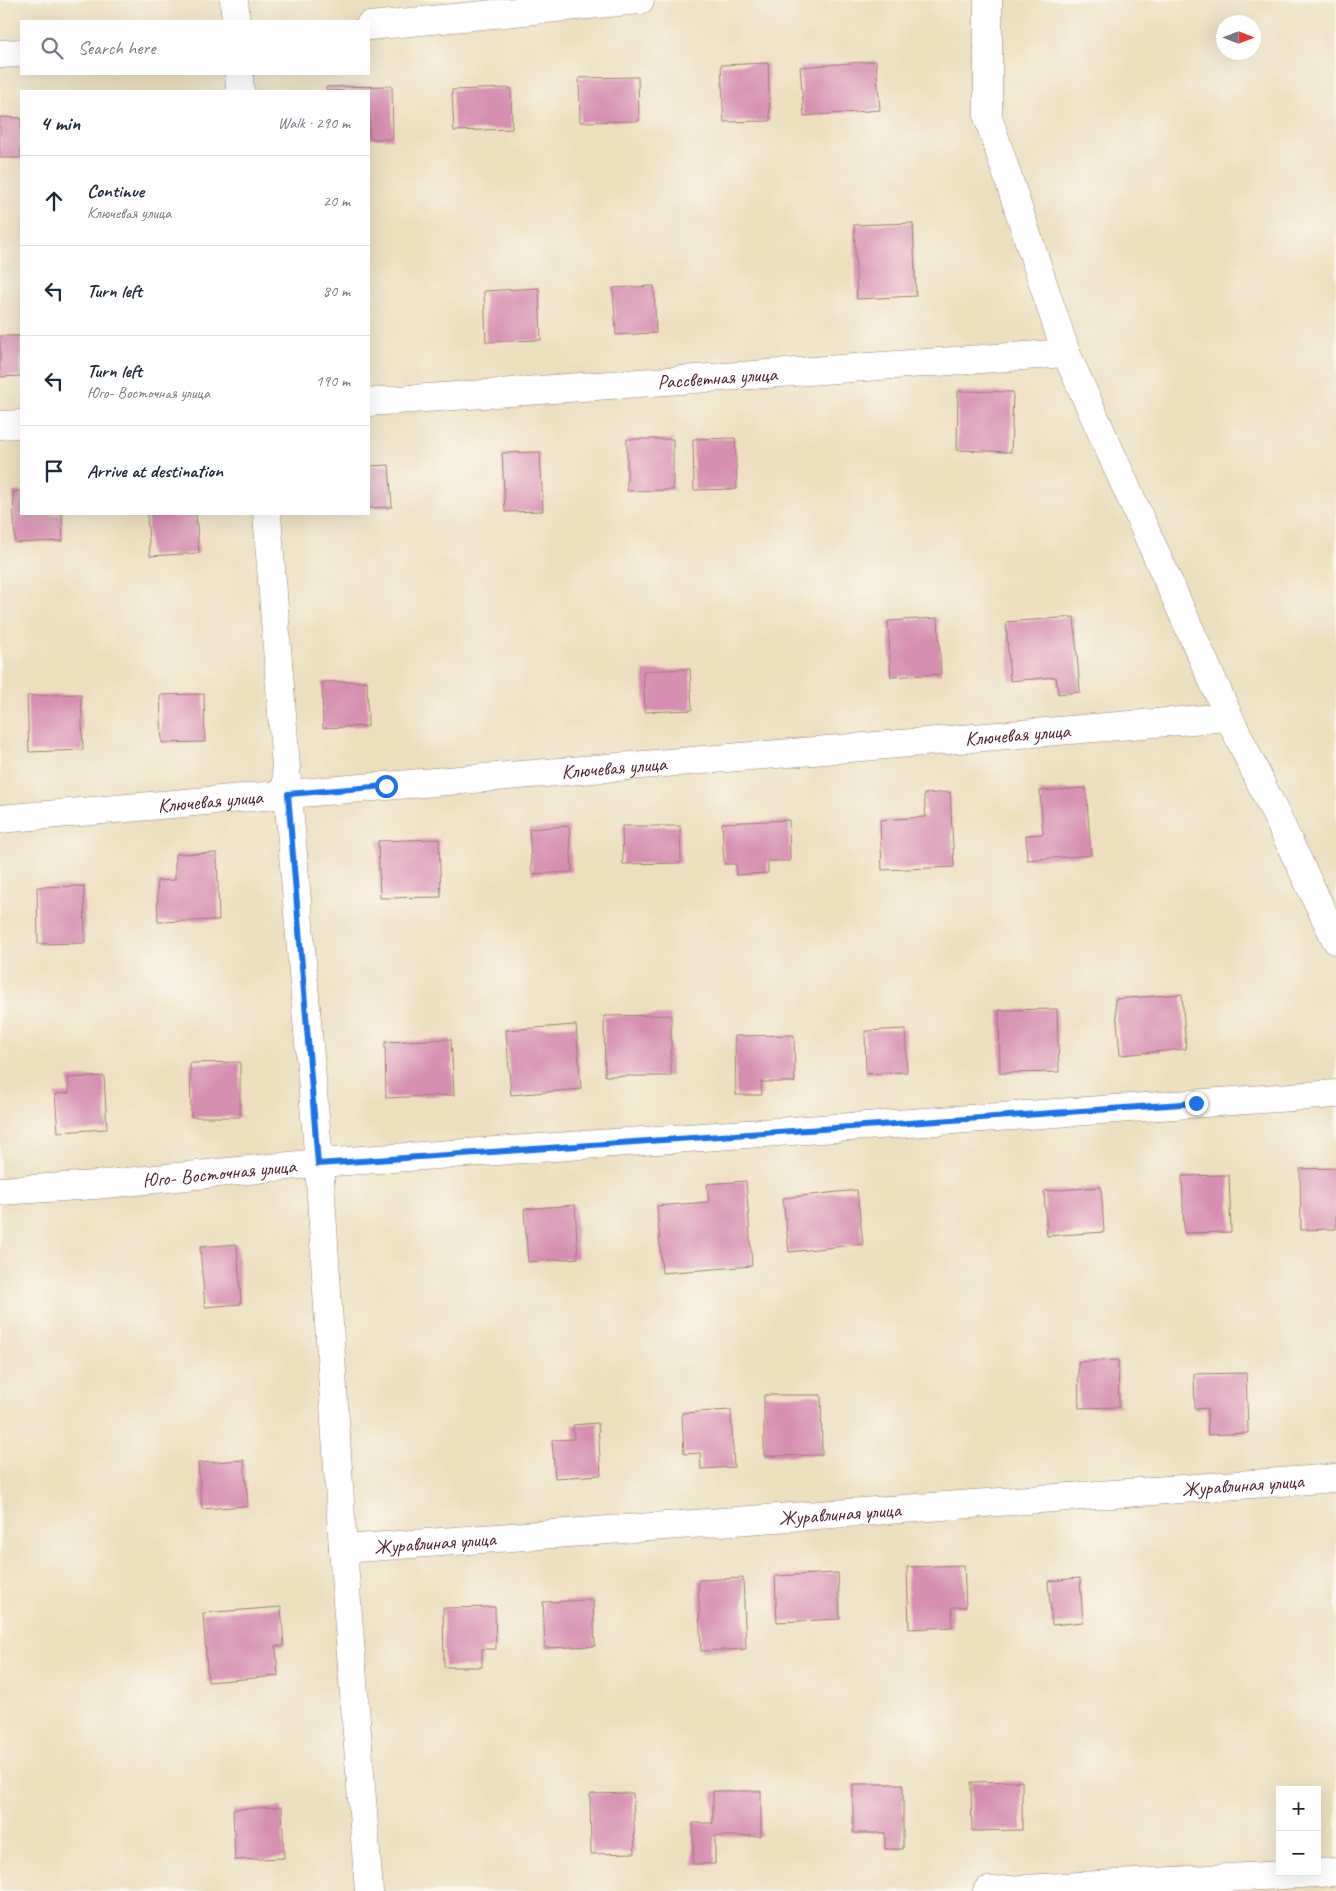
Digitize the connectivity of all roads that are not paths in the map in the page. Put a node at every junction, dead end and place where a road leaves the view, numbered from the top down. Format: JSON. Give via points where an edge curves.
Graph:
{"nodes":[{"id":1,"x":234,"y":0,"type":"edge"},
{"id":2,"x":640,"y":0,"type":"edge"},
{"id":3,"x":988,"y":0,"type":"edge"},
{"id":4,"x":236,"y":20,"type":"edge"},
{"id":5,"x":370,"y":26,"type":"edge"},
{"id":6,"x":20,"y":53,"type":"edge"},
{"id":7,"x":0,"y":54,"type":"edge"},
{"id":8,"x":239,"y":75,"type":"edge"},
{"id":9,"x":240,"y":90,"type":"edge"},
{"id":10,"x":1066,"y":353,"type":"junction"},
{"id":11,"x":370,"y":402,"type":"edge"},
{"id":12,"x":20,"y":424,"type":"edge"},
{"id":13,"x":0,"y":425,"type":"edge"},
{"id":14,"x":267,"y":515,"type":"edge"},
{"id":15,"x":1228,"y":717,"type":"junction"},
{"id":16,"x":288,"y":794,"type":"junction"},
{"id":17,"x":0,"y":819,"type":"edge"},
{"id":18,"x":1336,"y":940,"type":"edge"},
{"id":19,"x":1336,"y":1094,"type":"edge"},
{"id":20,"x":318,"y":1164,"type":"junction"},
{"id":21,"x":0,"y":1191,"type":"edge"},
{"id":22,"x":1336,"y":1478,"type":"edge"},
{"id":23,"x":343,"y":1549,"type":"junction"},
{"id":24,"x":1336,"y":1872,"type":"edge"},
{"id":25,"x":369,"y":1891,"type":"edge"},
{"id":26,"x":987,"y":1891,"type":"edge"}],
"edges":[{"from":1,"to":4,"type":"street"},
{"from":2,"to":5,"type":"street"},
{"from":3,"to":10,"type":"street","via":[[988,117]]},
{"from":6,"to":7,"type":"street"},
{"from":8,"to":9,"type":"street"},
{"from":10,"to":11,"type":"street","name":"Рассветная улица"},
{"from":10,"to":15,"type":"street"},
{"from":12,"to":13,"type":"street"},
{"from":14,"to":16,"type":"street"},
{"from":15,"to":16,"type":"street","name":"Ключевая улица"},
{"from":15,"to":18,"type":"street"},
{"from":16,"to":17,"type":"street","name":"Ключевая улица"},
{"from":16,"to":20,"type":"street"},
{"from":19,"to":20,"type":"street","name":"Юго- Восточная улица"},
{"from":20,"to":21,"type":"street","name":"Юго- Восточная улица","via":[[95,1186]]},
{"from":20,"to":23,"type":"street"},
{"from":22,"to":23,"type":"street","name":"Журавлиная улица"},
{"from":23,"to":25,"type":"street"},
{"from":24,"to":26,"type":"street"}]}
